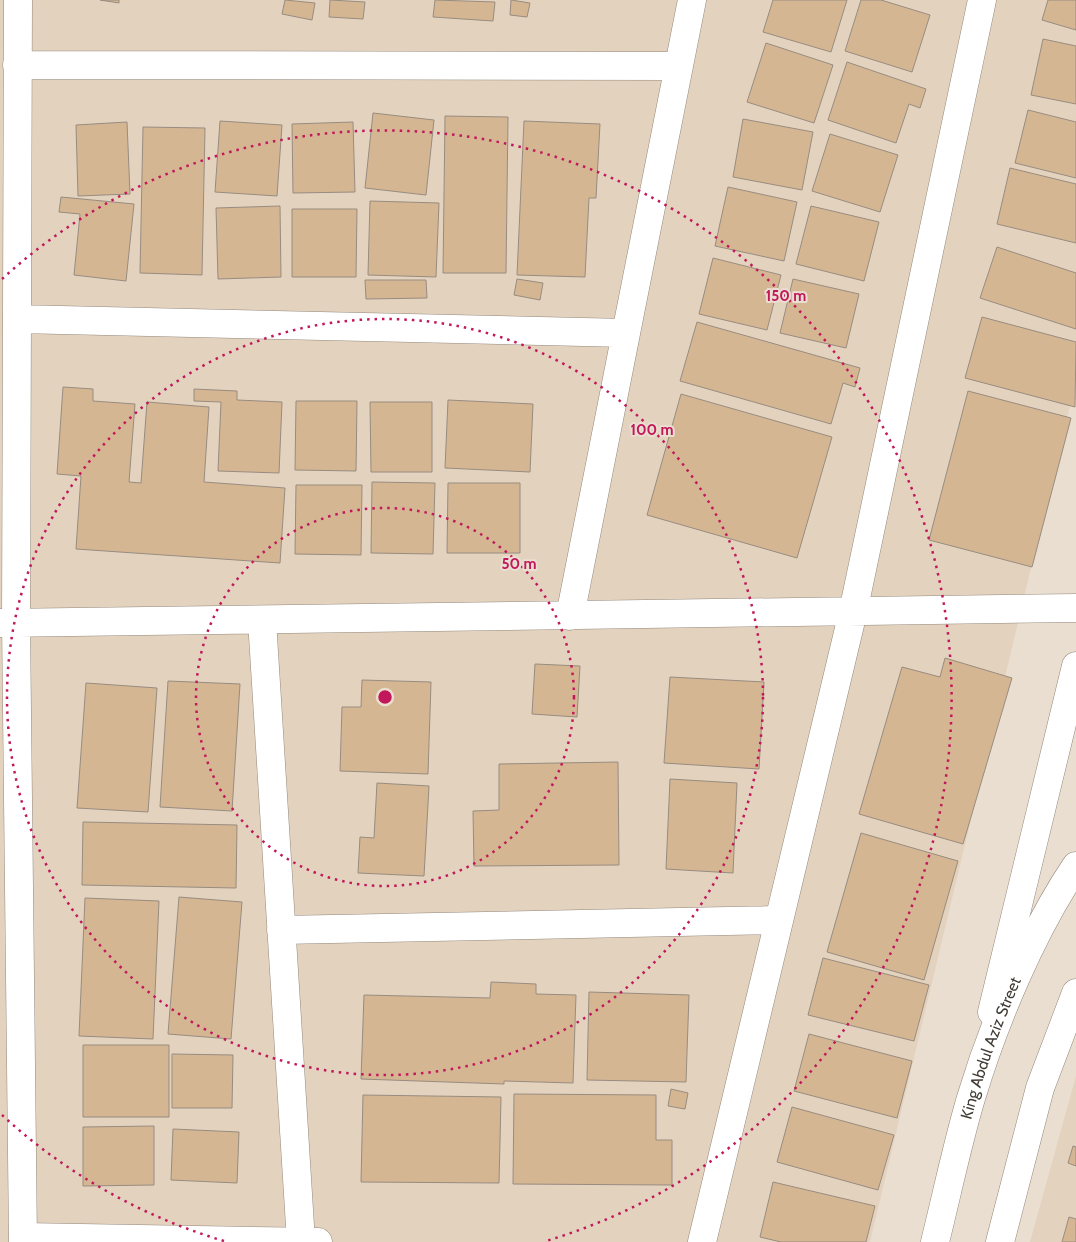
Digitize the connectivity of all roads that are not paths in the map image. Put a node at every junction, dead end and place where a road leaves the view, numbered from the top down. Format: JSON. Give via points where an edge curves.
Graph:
{"nodes":[{"id":1,"x":18,"y":0,"type":"edge"},
{"id":2,"x":692,"y":0,"type":"edge"},
{"id":3,"x":982,"y":0,"type":"edge"},
{"id":4,"x":18,"y":65,"type":"junction"},
{"id":5,"x":679,"y":66,"type":"junction"},
{"id":6,"x":17,"y":319,"type":"junction"},
{"id":7,"x":626,"y":333,"type":"junction"},
{"id":8,"x":1076,"y":608,"type":"edge"},
{"id":9,"x":853,"y":612,"type":"junction"},
{"id":10,"x":570,"y":616,"type":"junction"},
{"id":11,"x":262,"y":620,"type":"junction"},
{"id":12,"x":8,"y":623,"type":"edge"},
{"id":13,"x":1076,"y":666,"type":"edge"},
{"id":14,"x":1076,"y":866,"type":"edge"},
{"id":15,"x":779,"y":920,"type":"junction"},
{"id":16,"x":281,"y":930,"type":"junction"},
{"id":17,"x":1076,"y":993,"type":"edge"},
{"id":18,"x":971,"y":1098,"type":"junction"},
{"id":19,"x":23,"y":1239,"type":"edge"},
{"id":20,"x":301,"y":1242,"type":"edge"},
{"id":21,"x":318,"y":1242,"type":"edge"},
{"id":22,"x":702,"y":1242,"type":"edge"},
{"id":23,"x":935,"y":1242,"type":"edge"},
{"id":24,"x":1000,"y":1242,"type":"edge"}],
"edges":[{"from":1,"to":4,"type":"street"},
{"from":2,"to":5,"type":"street"},
{"from":3,"to":9,"type":"street"},
{"from":4,"to":5,"type":"street"},
{"from":4,"to":6,"type":"street"},
{"from":5,"to":7,"type":"street"},
{"from":6,"to":7,"type":"street"},
{"from":6,"to":12,"type":"street"},
{"from":7,"to":10,"type":"street"},
{"from":8,"to":9,"type":"street"},
{"from":9,"to":10,"type":"street"},
{"from":9,"to":15,"type":"street"},
{"from":10,"to":11,"type":"street"},
{"from":11,"to":12,"type":"street"},
{"from":11,"to":16,"type":"street"},
{"from":12,"to":19,"type":"street"},
{"from":13,"to":18,"type":"street"},
{"from":14,"to":18,"type":"street","name":"King Abdul Aziz Street","via":[[1010,994]]},
{"from":15,"to":16,"type":"street"},
{"from":15,"to":22,"type":"street"},
{"from":16,"to":20,"type":"street"},
{"from":17,"to":24,"type":"street","via":[[1040,1088]]},
{"from":18,"to":23,"type":"street","name":"King Abdul Aziz Street"},
{"from":19,"to":20,"type":"street"},
{"from":20,"to":21,"type":"street"}]}
